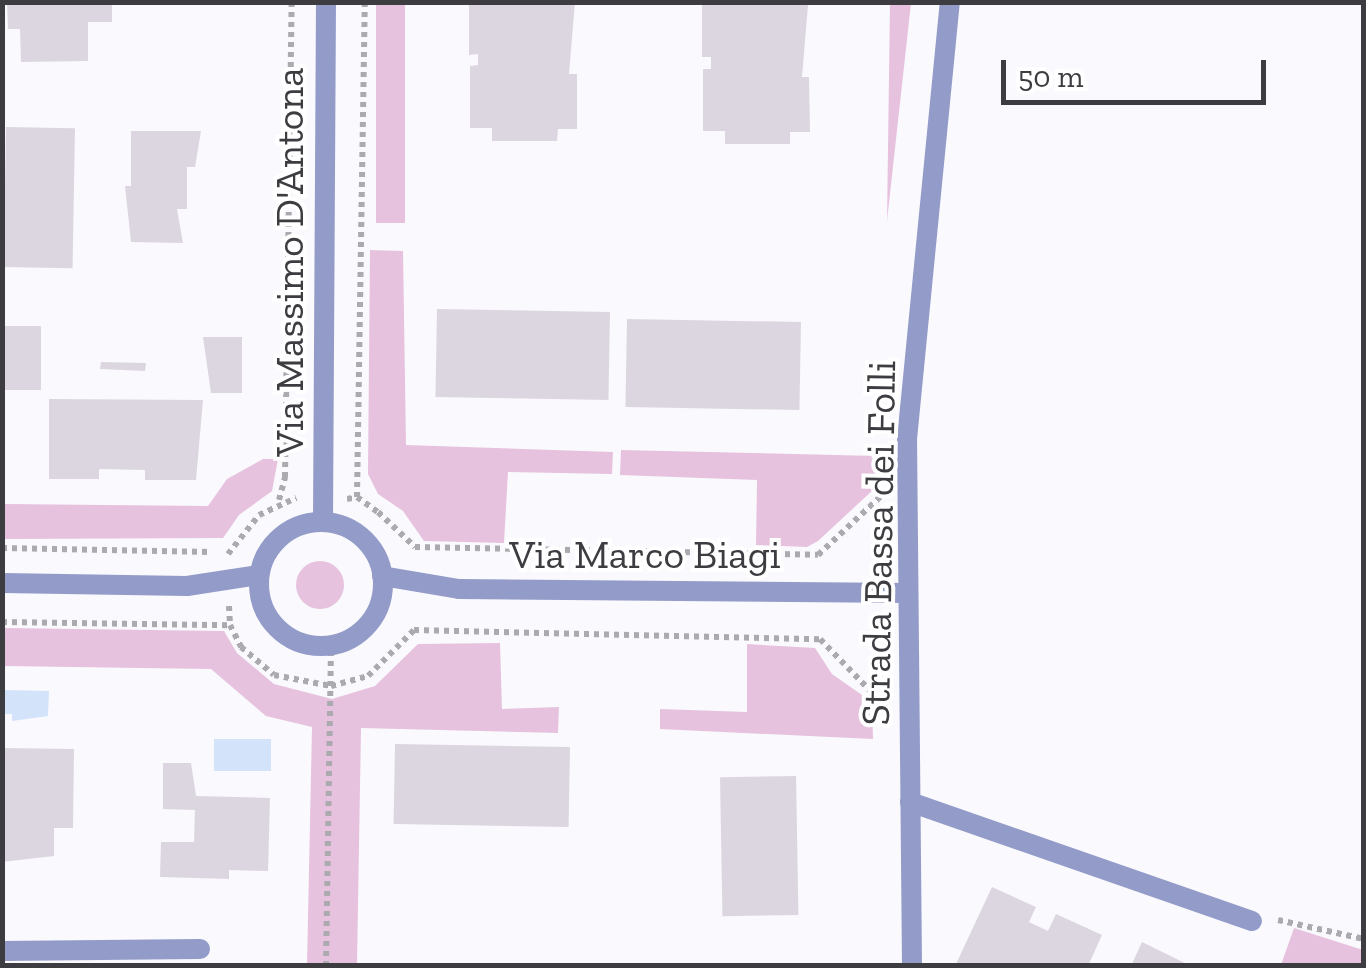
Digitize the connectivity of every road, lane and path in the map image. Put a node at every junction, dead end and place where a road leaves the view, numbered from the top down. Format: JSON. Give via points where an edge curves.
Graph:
{"nodes":[{"id":1,"x":292,"y":2,"type":"edge"},
{"id":2,"x":326,"y":2,"type":"edge"},
{"id":3,"x":365,"y":2,"type":"edge"},
{"id":4,"x":950,"y":2,"type":"edge"},
{"id":5,"x":884,"y":485,"type":"dead end"},
{"id":6,"x":357,"y":497,"type":"junction"},
{"id":7,"x":278,"y":503,"type":"junction"},
{"id":8,"x":323,"y":513,"type":"junction"},
{"id":9,"x":2,"y":548,"type":"edge"},
{"id":10,"x":259,"y":575,"type":"junction"},
{"id":11,"x":382,"y":576,"type":"junction"},
{"id":12,"x":2,"y":583,"type":"edge"},
{"id":13,"x":908,"y":592,"type":"junction"},
{"id":14,"x":2,"y":622,"type":"edge"},
{"id":15,"x":332,"y":645,"type":"junction"},
{"id":16,"x":331,"y":686,"type":"junction"},
{"id":17,"x":886,"y":711,"type":"dead end"},
{"id":18,"x":910,"y":802,"type":"junction"},
{"id":19,"x":1252,"y":921,"type":"joint"},
{"id":20,"x":1364,"y":939,"type":"edge"},
{"id":21,"x":200,"y":950,"type":"dead end"},
{"id":22,"x":2,"y":951,"type":"edge"},
{"id":23,"x":326,"y":966,"type":"edge"},
{"id":24,"x":912,"y":966,"type":"edge"}],
"edges":[{"from":1,"to":7,"type":"path","via":[[285,478]]},
{"from":2,"to":8,"type":"street","name":"Via Massimo D'Antona"},
{"from":3,"to":6,"type":"path"},
{"from":4,"to":13,"type":"street","name":"Strada Bassa dei Folli","via":[[907,439]]},
{"from":5,"to":6,"type":"path","via":[[880,499],[818,556],[415,547]]},
{"from":6,"to":8,"type":"path"},
{"from":7,"to":8,"type":"path","via":[[288,497]]},
{"from":7,"to":9,"type":"path","via":[[228,551]]},
{"from":8,"to":10,"type":"street","via":[[274,542]]},
{"from":8,"to":11,"type":"street","via":[[356,533]]},
{"from":10,"to":12,"type":"street","via":[[187,586]]},
{"from":10,"to":15,"type":"street","via":[[266,613],[278,628],[312,645]]},
{"from":11,"to":13,"type":"street","name":"Via Marco Biagi","via":[[458,589]]},
{"from":11,"to":15,"type":"street","via":[[376,613],[349,639]]},
{"from":13,"to":18,"type":"street","name":"Strada Bassa dei Folli"},
{"from":14,"to":16,"type":"path","via":[[230,625],[242,648],[274,675]]},
{"from":15,"to":16,"type":"path"},
{"from":16,"to":17,"type":"path","via":[[368,676],[414,630],[820,639],[870,685]]},
{"from":16,"to":23,"type":"path"},
{"from":18,"to":19,"type":"street"},
{"from":18,"to":24,"type":"street","name":"Strada Bassa dei Folli"},
{"from":19,"to":20,"type":"path","via":[[1299,920]]},
{"from":21,"to":22,"type":"street"}]}
